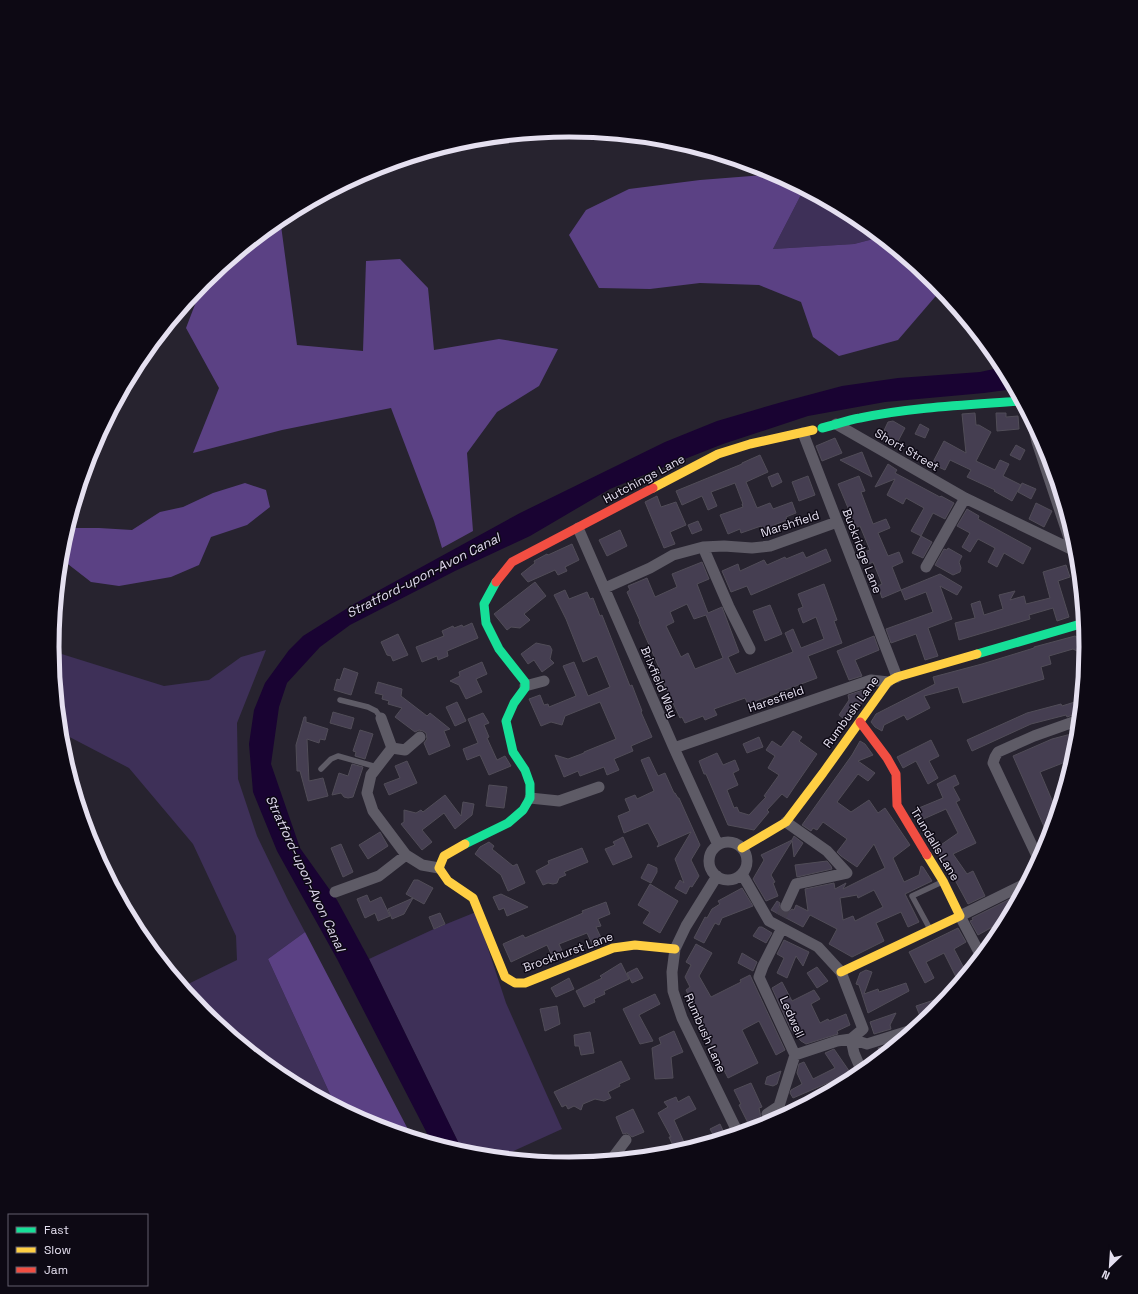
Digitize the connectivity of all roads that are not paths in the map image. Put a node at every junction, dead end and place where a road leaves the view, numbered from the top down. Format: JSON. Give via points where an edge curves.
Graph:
{"nodes":[{"id":1,"x":1016,"y":401,"type":"edge"},
{"id":2,"x":836,"y":424,"type":"junction"},
{"id":3,"x":813,"y":430,"type":"junction"},
{"id":4,"x":1042,"y":458,"type":"edge"},
{"id":5,"x":965,"y":498,"type":"junction"},
{"id":6,"x":1063,"y":520,"type":"edge"},
{"id":7,"x":837,"y":522,"type":"junction"},
{"id":8,"x":578,"y":528,"type":"junction"},
{"id":9,"x":703,"y":547,"type":"junction"},
{"id":10,"x":1069,"y":548,"type":"edge"},
{"id":11,"x":926,"y":567,"type":"dead end"},
{"id":12,"x":605,"y":588,"type":"junction"},
{"id":13,"x":1078,"y":624,"type":"edge"},
{"id":14,"x":750,"y":649,"type":"dead end"},
{"id":15,"x":892,"y":680,"type":"junction"},
{"id":16,"x":544,"y":681,"type":"dead end"},
{"id":17,"x":525,"y":686,"type":"junction"},
{"id":18,"x":340,"y":700,"type":"dead end"},
{"id":19,"x":381,"y":718,"type":"joint"},
{"id":20,"x":860,"y":722,"type":"junction"},
{"id":21,"x":1074,"y":722,"type":"edge"},
{"id":22,"x":420,"y":737,"type":"dead end"},
{"id":23,"x":392,"y":748,"type":"junction"},
{"id":24,"x":674,"y":748,"type":"junction"},
{"id":25,"x":377,"y":767,"type":"junction"},
{"id":26,"x":321,"y":768,"type":"dead end"},
{"id":27,"x":600,"y":787,"type":"dead end"},
{"id":28,"x":530,"y":798,"type":"junction"},
{"id":29,"x":786,"y":822,"type":"junction"},
{"id":30,"x":718,"y":845,"type":"junction"},
{"id":31,"x":742,"y":848,"type":"junction"},
{"id":32,"x":1035,"y":852,"type":"edge"},
{"id":33,"x":406,"y":854,"type":"junction"},
{"id":34,"x":439,"y":868,"type":"junction"},
{"id":35,"x":742,"y":874,"type":"junction"},
{"id":36,"x":717,"y":876,"type":"junction"},
{"id":37,"x":943,"y":881,"type":"junction"},
{"id":38,"x":1019,"y":887,"type":"edge"},
{"id":39,"x":335,"y":892,"type":"dead end"},
{"id":40,"x":960,"y":916,"type":"junction"},
{"id":41,"x":782,"y":919,"type":"junction"},
{"id":42,"x":930,"y":929,"type":"junction"},
{"id":43,"x":675,"y":949,"type":"junction"},
{"id":44,"x":978,"y":951,"type":"edge"},
{"id":45,"x":841,"y":972,"type":"junction"},
{"id":46,"x":901,"y":1033,"type":"edge"},
{"id":47,"x":851,"y":1039,"type":"junction"},
{"id":48,"x":795,"y":1055,"type":"junction"},
{"id":49,"x":859,"y":1066,"type":"edge"},
{"id":50,"x":766,"y":1114,"type":"dead end"},
{"id":51,"x":736,"y":1129,"type":"edge"},
{"id":52,"x":626,"y":1140,"type":"dead end"},
{"id":53,"x":615,"y":1155,"type":"edge"}],
"edges":[{"from":1,"to":2,"type":"street","name":"Hutchings Lane","via":[[894,412]]},
{"from":2,"to":3,"type":"street","name":"Hutchings Lane"},
{"from":2,"to":5,"type":"street","name":"Short Street"},
{"from":3,"to":7,"type":"street","name":"Buckridge Lane"},
{"from":3,"to":8,"type":"street","name":"Hutchings Lane","via":[[718,454]]},
{"from":4,"to":6,"type":"street"},
{"from":5,"to":10,"type":"street","name":"Short Street"},
{"from":5,"to":11,"type":"street"},
{"from":7,"to":9,"type":"street","name":"Marshfield","via":[[770,546]]},
{"from":7,"to":15,"type":"street","name":"Buckridge Lane"},
{"from":8,"to":12,"type":"street","name":"Brixfield Way"},
{"from":8,"to":17,"type":"street","name":"Hutchings Lane","via":[[512,562],[484,604],[486,623],[499,648],[525,682]]},
{"from":9,"to":12,"type":"street","name":"Marshfield","via":[[673,555]]},
{"from":9,"to":14,"type":"street"},
{"from":12,"to":24,"type":"street","name":"Brixfield Way"},
{"from":13,"to":15,"type":"street","name":"Rumbush Lane"},
{"from":15,"to":20,"type":"street","name":"Rumbush Lane"},
{"from":15,"to":24,"type":"street","name":"Haresfield","via":[[871,680]]},
{"from":16,"to":17,"type":"street"},
{"from":17,"to":28,"type":"street","via":[[506,721],[514,752],[530,784]]},
{"from":18,"to":19,"type":"lane","via":[[368,707],[376,711]]},
{"from":19,"to":23,"type":"street"},
{"from":20,"to":29,"type":"street","name":"Rumbush Lane"},
{"from":20,"to":37,"type":"street","name":"Trundalls Lane","via":[[896,774],[897,805]]},
{"from":21,"to":32,"type":"street","via":[[998,752],[993,763]]},
{"from":22,"to":23,"type":"street","via":[[406,750]]},
{"from":23,"to":25,"type":"street"},
{"from":24,"to":30,"type":"street","name":"Brixfield Way"},
{"from":25,"to":26,"type":"lane","via":[[338,756]]},
{"from":25,"to":33,"type":"street","via":[[371,774],[367,793],[373,811]]},
{"from":27,"to":28,"type":"street","via":[[560,801]]},
{"from":28,"to":34,"type":"street","via":[[523,810],[508,823],[444,856]]},
{"from":29,"to":31,"type":"street","name":"Rumbush Lane"},
{"from":29,"to":41,"type":"street","name":"Ledwell","via":[[827,851],[847,873],[796,884]]},
{"from":30,"to":31,"type":"street","via":[[731,843]]},
{"from":30,"to":36,"type":"street","via":[[709,860],[712,872]]},
{"from":31,"to":35,"type":"street","via":[[747,864]]},
{"from":33,"to":34,"type":"street","via":[[422,865]]},
{"from":33,"to":39,"type":"street","via":[[379,876]]},
{"from":34,"to":43,"type":"street","name":"Brockhurst Lane","via":[[448,881],[473,898],[505,977],[515,983],[525,983],[613,948],[635,945]]},
{"from":35,"to":36,"type":"street","via":[[738,878],[727,880]]},
{"from":35,"to":41,"type":"street","via":[[769,921]]},
{"from":36,"to":43,"type":"street","name":"Rumbush Lane"},
{"from":37,"to":40,"type":"street","name":"Trundalls Lane"},
{"from":37,"to":42,"type":"lane","via":[[912,896]]},
{"from":38,"to":40,"type":"street"},
{"from":40,"to":42,"type":"street"},
{"from":40,"to":44,"type":"street"},
{"from":41,"to":45,"type":"street","via":[[818,947]]},
{"from":41,"to":48,"type":"street","name":"Ledwell","via":[[760,977]]},
{"from":42,"to":45,"type":"street"},
{"from":43,"to":51,"type":"street","name":"Rumbush Lane","via":[[672,972],[675,998]]},
{"from":45,"to":47,"type":"street","via":[[863,1029]]},
{"from":46,"to":47,"type":"street","via":[[867,1044]]},
{"from":47,"to":48,"type":"street"},
{"from":47,"to":49,"type":"street"},
{"from":48,"to":50,"type":"street","name":"Ledwell","via":[[779,1106]]},
{"from":52,"to":53,"type":"street"}]}
